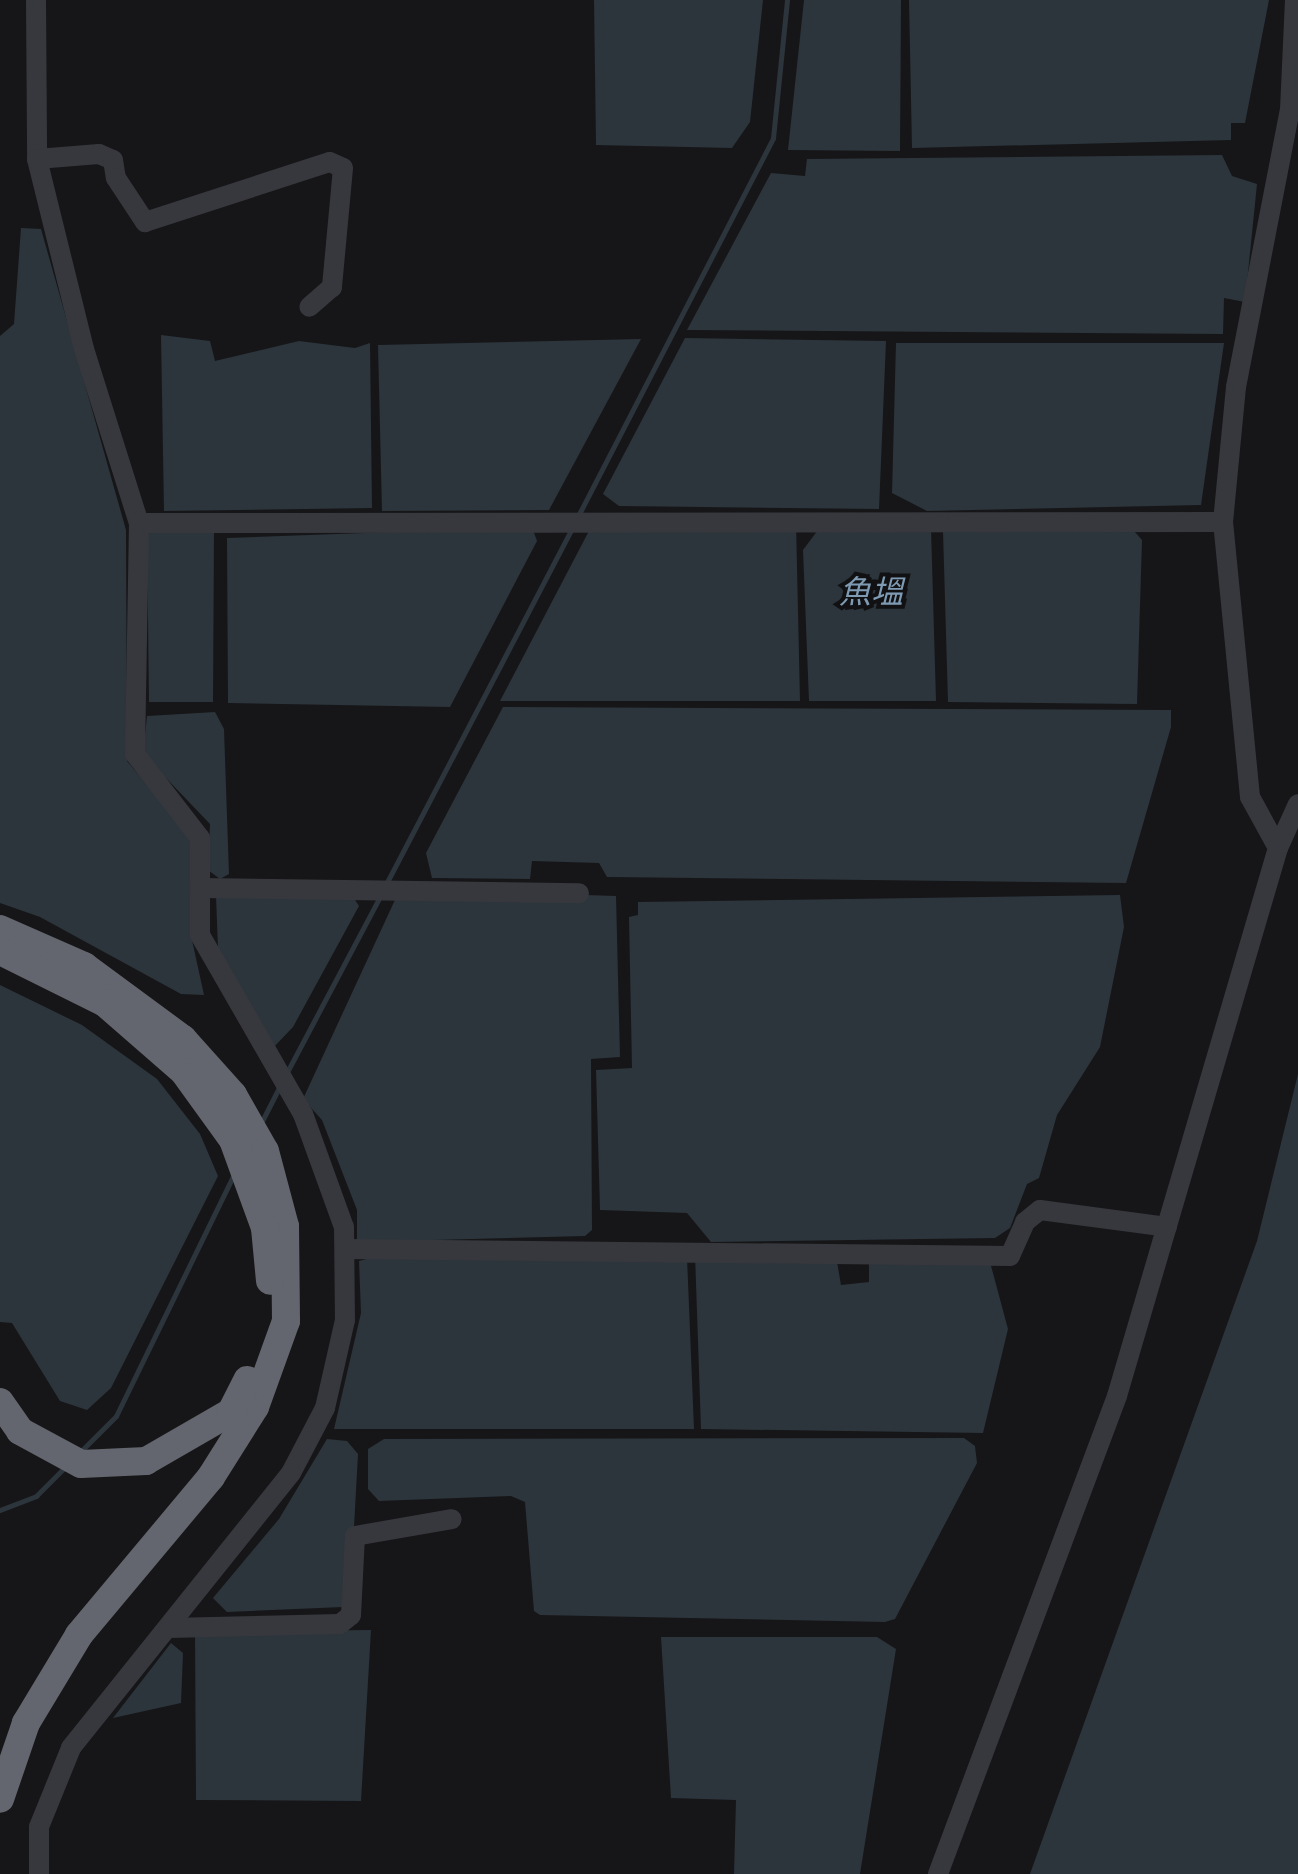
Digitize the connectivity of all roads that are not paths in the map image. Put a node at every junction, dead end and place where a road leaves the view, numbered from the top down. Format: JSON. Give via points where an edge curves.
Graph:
{"nodes":[{"id":1,"x":36,"y":0,"type":"edge"},
{"id":2,"x":1294,"y":0,"type":"edge"},
{"id":3,"x":37,"y":159,"type":"junction"},
{"id":4,"x":309,"y":308,"type":"dead end"},
{"id":5,"x":1223,"y":522,"type":"junction"},
{"id":6,"x":138,"y":524,"type":"junction"},
{"id":7,"x":1298,"y":804,"type":"edge"},
{"id":8,"x":1278,"y":848,"type":"junction"},
{"id":9,"x":200,"y":888,"type":"junction"},
{"id":10,"x":579,"y":894,"type":"dead end"},
{"id":11,"x":0,"y":929,"type":"edge"},
{"id":12,"x":0,"y":950,"type":"edge"},
{"id":13,"x":248,"y":1148,"type":"junction"},
{"id":14,"x":1167,"y":1227,"type":"junction"},
{"id":15,"x":345,"y":1249,"type":"junction"},
{"id":16,"x":0,"y":1402,"type":"edge"},
{"id":17,"x":452,"y":1519,"type":"dead end"},
{"id":18,"x":169,"y":1628,"type":"junction"},
{"id":19,"x":0,"y":1799,"type":"edge"},
{"id":20,"x":39,"y":1874,"type":"edge"},
{"id":21,"x":938,"y":1874,"type":"edge"}],
"edges":[{"from":1,"to":3,"type":"street"},
{"from":2,"to":5,"type":"street","via":[[1290,110],[1236,387]]},
{"from":3,"to":4,"type":"street","via":[[99,154],[113,160],[116,178],[146,222],[330,162],[343,168],[332,287]]},
{"from":3,"to":6,"type":"street","via":[[84,349]]},
{"from":5,"to":6,"type":"street"},
{"from":5,"to":8,"type":"street","via":[[1250,797]]},
{"from":6,"to":9,"type":"street","via":[[135,754],[200,838]]},
{"from":7,"to":8,"type":"street"},
{"from":8,"to":14,"type":"street"},
{"from":9,"to":10,"type":"street"},
{"from":9,"to":15,"type":"street","via":[[200,935],[302,1114],[344,1227]]},
{"from":11,"to":13,"type":"highway","via":[[84,966],[183,1039],[233,1094]]},
{"from":12,"to":13,"type":"highway","via":[[106,1003],[184,1072]]},
{"from":13,"to":16,"type":"highway","via":[[272,1305],[231,1412],[146,1461],[82,1464],[20,1431]]},
{"from":13,"to":19,"type":"highway","via":[[286,1226],[286,1320],[255,1408],[211,1478],[78,1636],[26,1723]]},
{"from":14,"to":15,"type":"street","via":[[1040,1210],[1025,1222],[1010,1256]]},
{"from":14,"to":21,"type":"street","via":[[1118,1396]]},
{"from":15,"to":18,"type":"street","via":[[345,1320],[324,1408],[291,1474]]},
{"from":17,"to":18,"type":"street","via":[[355,1536],[350,1616],[340,1624]]},
{"from":18,"to":20,"type":"street","via":[[72,1748],[38,1827]]}]}
